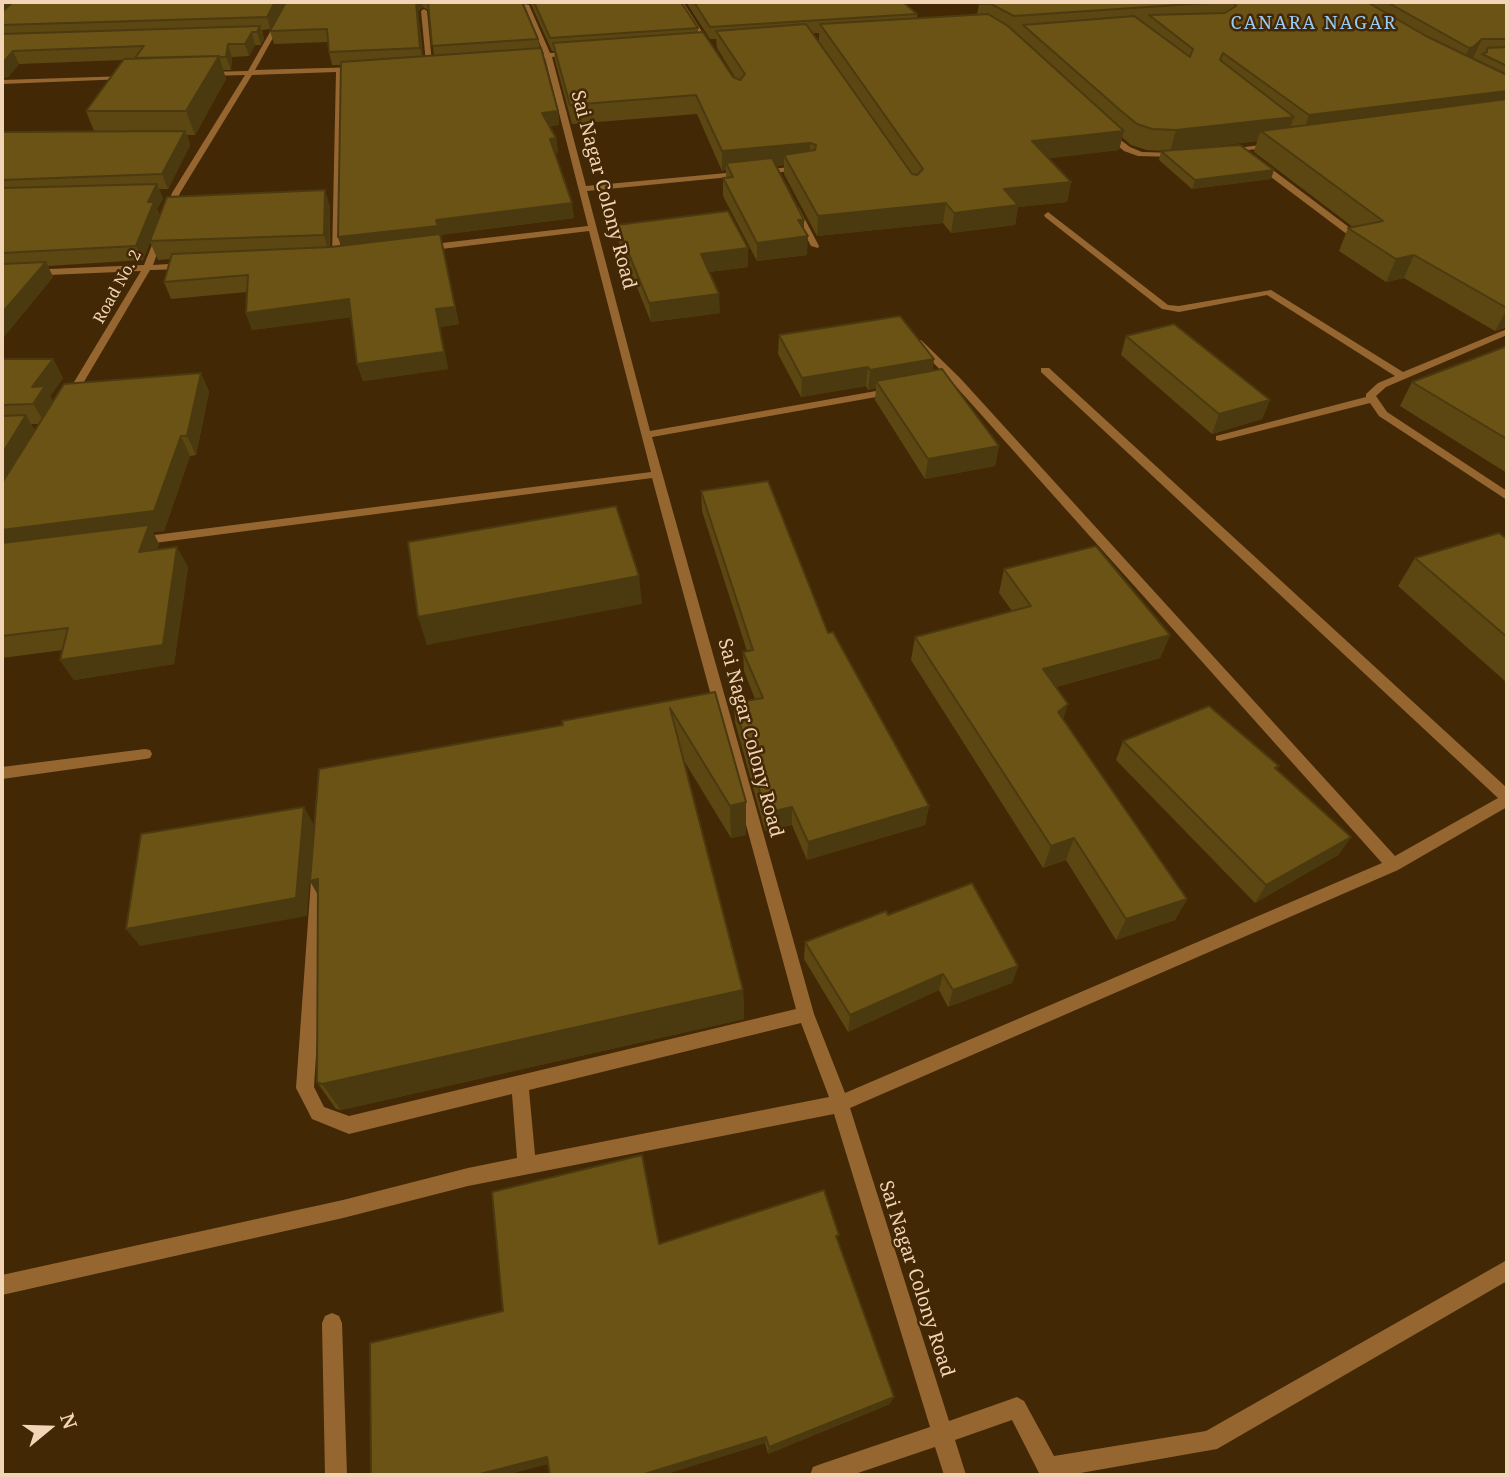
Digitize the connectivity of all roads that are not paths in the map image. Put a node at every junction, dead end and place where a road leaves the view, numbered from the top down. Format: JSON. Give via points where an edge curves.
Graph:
{"nodes":[{"id":1,"x":290,"y":2,"type":"edge"},
{"id":2,"x":681,"y":2,"type":"edge"},
{"id":3,"x":526,"y":5,"type":"edge"},
{"id":4,"x":424,"y":11,"type":"dead end"},
{"id":5,"x":260,"y":34,"type":"edge"},
{"id":6,"x":274,"y":34,"type":"junction"},
{"id":7,"x":722,"y":43,"type":"edge"},
{"id":8,"x":709,"y":44,"type":"junction"},
{"id":9,"x":696,"y":45,"type":"edge"},
{"id":10,"x":589,"y":53,"type":"edge"},
{"id":11,"x":715,"y":54,"type":"edge"},
{"id":12,"x":548,"y":56,"type":"junction"},
{"id":13,"x":522,"y":58,"type":"edge"},
{"id":14,"x":442,"y":62,"type":"edge"},
{"id":15,"x":429,"y":63,"type":"junction"},
{"id":16,"x":416,"y":64,"type":"edge"},
{"id":17,"x":364,"y":69,"type":"edge"},
{"id":18,"x":339,"y":71,"type":"junction"},
{"id":19,"x":250,"y":72,"type":"junction"},
{"id":20,"x":195,"y":75,"type":"edge"},
{"id":21,"x":140,"y":77,"type":"edge"},
{"id":22,"x":2,"y":82,"type":"edge"},
{"id":23,"x":1100,"y":126,"type":"edge"},
{"id":24,"x":195,"y":140,"type":"dead end"},
{"id":25,"x":209,"y":140,"type":"junction"},
{"id":26,"x":1289,"y":144,"type":"edge"},
{"id":27,"x":1240,"y":149,"type":"junction"},
{"id":28,"x":1217,"y":151,"type":"edge"},
{"id":29,"x":1182,"y":155,"type":"edge"},
{"id":30,"x":810,"y":167,"type":"edge"},
{"id":31,"x":775,"y":170,"type":"junction"},
{"id":32,"x":780,"y":181,"type":"edge"},
{"id":33,"x":582,"y":189,"type":"junction"},
{"id":34,"x":163,"y":194,"type":"edge"},
{"id":35,"x":176,"y":194,"type":"junction"},
{"id":36,"x":792,"y":202,"type":"edge"},
{"id":37,"x":1048,"y":215,"type":"dead end"},
{"id":38,"x":166,"y":218,"type":"edge"},
{"id":39,"x":594,"y":228,"type":"junction"},
{"id":40,"x":162,"y":231,"type":"edge"},
{"id":41,"x":1359,"y":239,"type":"edge"},
{"id":42,"x":815,"y":246,"type":"dead end"},
{"id":43,"x":417,"y":248,"type":"edge"},
{"id":44,"x":349,"y":256,"type":"edge"},
{"id":45,"x":335,"y":258,"type":"junction"},
{"id":46,"x":322,"y":259,"type":"edge"},
{"id":47,"x":201,"y":265,"type":"edge"},
{"id":48,"x":146,"y":268,"type":"junction"},
{"id":49,"x":2,"y":274,"type":"edge"},
{"id":50,"x":1507,"y":332,"type":"edge"},
{"id":51,"x":918,"y":342,"type":"edge"},
{"id":52,"x":1045,"y":370,"type":"dead end"},
{"id":53,"x":1402,"y":376,"type":"junction"},
{"id":54,"x":902,"y":389,"type":"edge"},
{"id":55,"x":1372,"y":399,"type":"junction"},
{"id":56,"x":64,"y":406,"type":"edge"},
{"id":57,"x":646,"y":435,"type":"junction"},
{"id":58,"x":1220,"y":438,"type":"edge"},
{"id":59,"x":658,"y":474,"type":"junction"},
{"id":60,"x":1507,"y":496,"type":"edge"},
{"id":61,"x":125,"y":542,"type":"edge"},
{"id":62,"x":145,"y":754,"type":"dead end"},
{"id":63,"x":2,"y":773,"type":"edge"},
{"id":64,"x":1507,"y":798,"type":"edge"},
{"id":65,"x":321,"y":859,"type":"edge"},
{"id":66,"x":1393,"y":865,"type":"junction"},
{"id":67,"x":806,"y":1014,"type":"junction"},
{"id":68,"x":520,"y":1083,"type":"junction"},
{"id":69,"x":840,"y":1104,"type":"junction"},
{"id":70,"x":527,"y":1165,"type":"junction"},
{"id":71,"x":1507,"y":1270,"type":"edge"},
{"id":72,"x":2,"y":1285,"type":"edge"},
{"id":73,"x":332,"y":1323,"type":"dead end"},
{"id":74,"x":945,"y":1435,"type":"junction"},
{"id":75,"x":336,"y":1475,"type":"edge"},
{"id":76,"x":821,"y":1475,"type":"edge"},
{"id":77,"x":955,"y":1475,"type":"edge"}],
"edges":[{"from":1,"to":6,"type":"street"},
{"from":2,"to":8,"type":"street"},
{"from":3,"to":12,"type":"street","name":"Sai Nagar Colony Road"},
{"from":4,"to":15,"type":"street"},
{"from":5,"to":6,"type":"street"},
{"from":6,"to":19,"type":"street"},
{"from":7,"to":8,"type":"street"},
{"from":8,"to":9,"type":"street"},
{"from":8,"to":11,"type":"street"},
{"from":10,"to":12,"type":"street"},
{"from":12,"to":13,"type":"street"},
{"from":12,"to":33,"type":"street","name":"Sai Nagar Colony Road"},
{"from":14,"to":15,"type":"street"},
{"from":15,"to":16,"type":"street"},
{"from":17,"to":18,"type":"street"},
{"from":18,"to":19,"type":"street"},
{"from":18,"to":45,"type":"street"},
{"from":19,"to":20,"type":"street"},
{"from":19,"to":25,"type":"street"},
{"from":21,"to":22,"type":"street"},
{"from":23,"to":29,"type":"street","via":[[1127,149],[1141,154]]},
{"from":24,"to":25,"type":"street"},
{"from":25,"to":35,"type":"street"},
{"from":26,"to":27,"type":"street"},
{"from":27,"to":28,"type":"street"},
{"from":27,"to":41,"type":"street"},
{"from":30,"to":31,"type":"street"},
{"from":31,"to":32,"type":"street"},
{"from":31,"to":33,"type":"street"},
{"from":33,"to":39,"type":"street","name":"Sai Nagar Colony Road"},
{"from":34,"to":35,"type":"street"},
{"from":35,"to":38,"type":"street"},
{"from":36,"to":42,"type":"street"},
{"from":37,"to":53,"type":"street","via":[[1165,307],[1179,309],[1268,292]]},
{"from":39,"to":43,"type":"street"},
{"from":39,"to":57,"type":"street","name":"Sai Nagar Colony Road"},
{"from":40,"to":48,"type":"street","name":"Road No. 2"},
{"from":44,"to":45,"type":"street"},
{"from":45,"to":46,"type":"street"},
{"from":47,"to":48,"type":"street"},
{"from":48,"to":49,"type":"street"},
{"from":48,"to":56,"type":"street","name":"Road No. 2"},
{"from":50,"to":53,"type":"street"},
{"from":51,"to":66,"type":"street"},
{"from":52,"to":64,"type":"street"},
{"from":53,"to":55,"type":"street","via":[[1382,384]]},
{"from":54,"to":57,"type":"street"},
{"from":55,"to":58,"type":"street"},
{"from":55,"to":60,"type":"street","via":[[1383,414]]},
{"from":57,"to":59,"type":"street","name":"Sai Nagar Colony Road"},
{"from":59,"to":61,"type":"street"},
{"from":59,"to":67,"type":"street","name":"Sai Nagar Colony Road"},
{"from":62,"to":63,"type":"street"},
{"from":64,"to":66,"type":"street"},
{"from":65,"to":68,"type":"street","via":[[305,1088],[318,1113],[349,1125]]},
{"from":66,"to":69,"type":"street"},
{"from":67,"to":68,"type":"street"},
{"from":67,"to":69,"type":"street","name":"Sai Nagar Colony Road"},
{"from":68,"to":70,"type":"street"},
{"from":69,"to":70,"type":"street"},
{"from":69,"to":74,"type":"street","name":"Sai Nagar Colony Road"},
{"from":70,"to":72,"type":"street"},
{"from":71,"to":74,"type":"street","via":[[1209,1441],[1048,1468],[1017,1408]]},
{"from":73,"to":75,"type":"street"},
{"from":74,"to":76,"type":"street"},
{"from":74,"to":77,"type":"street","name":"Sai Nagar Colony Road"}]}
